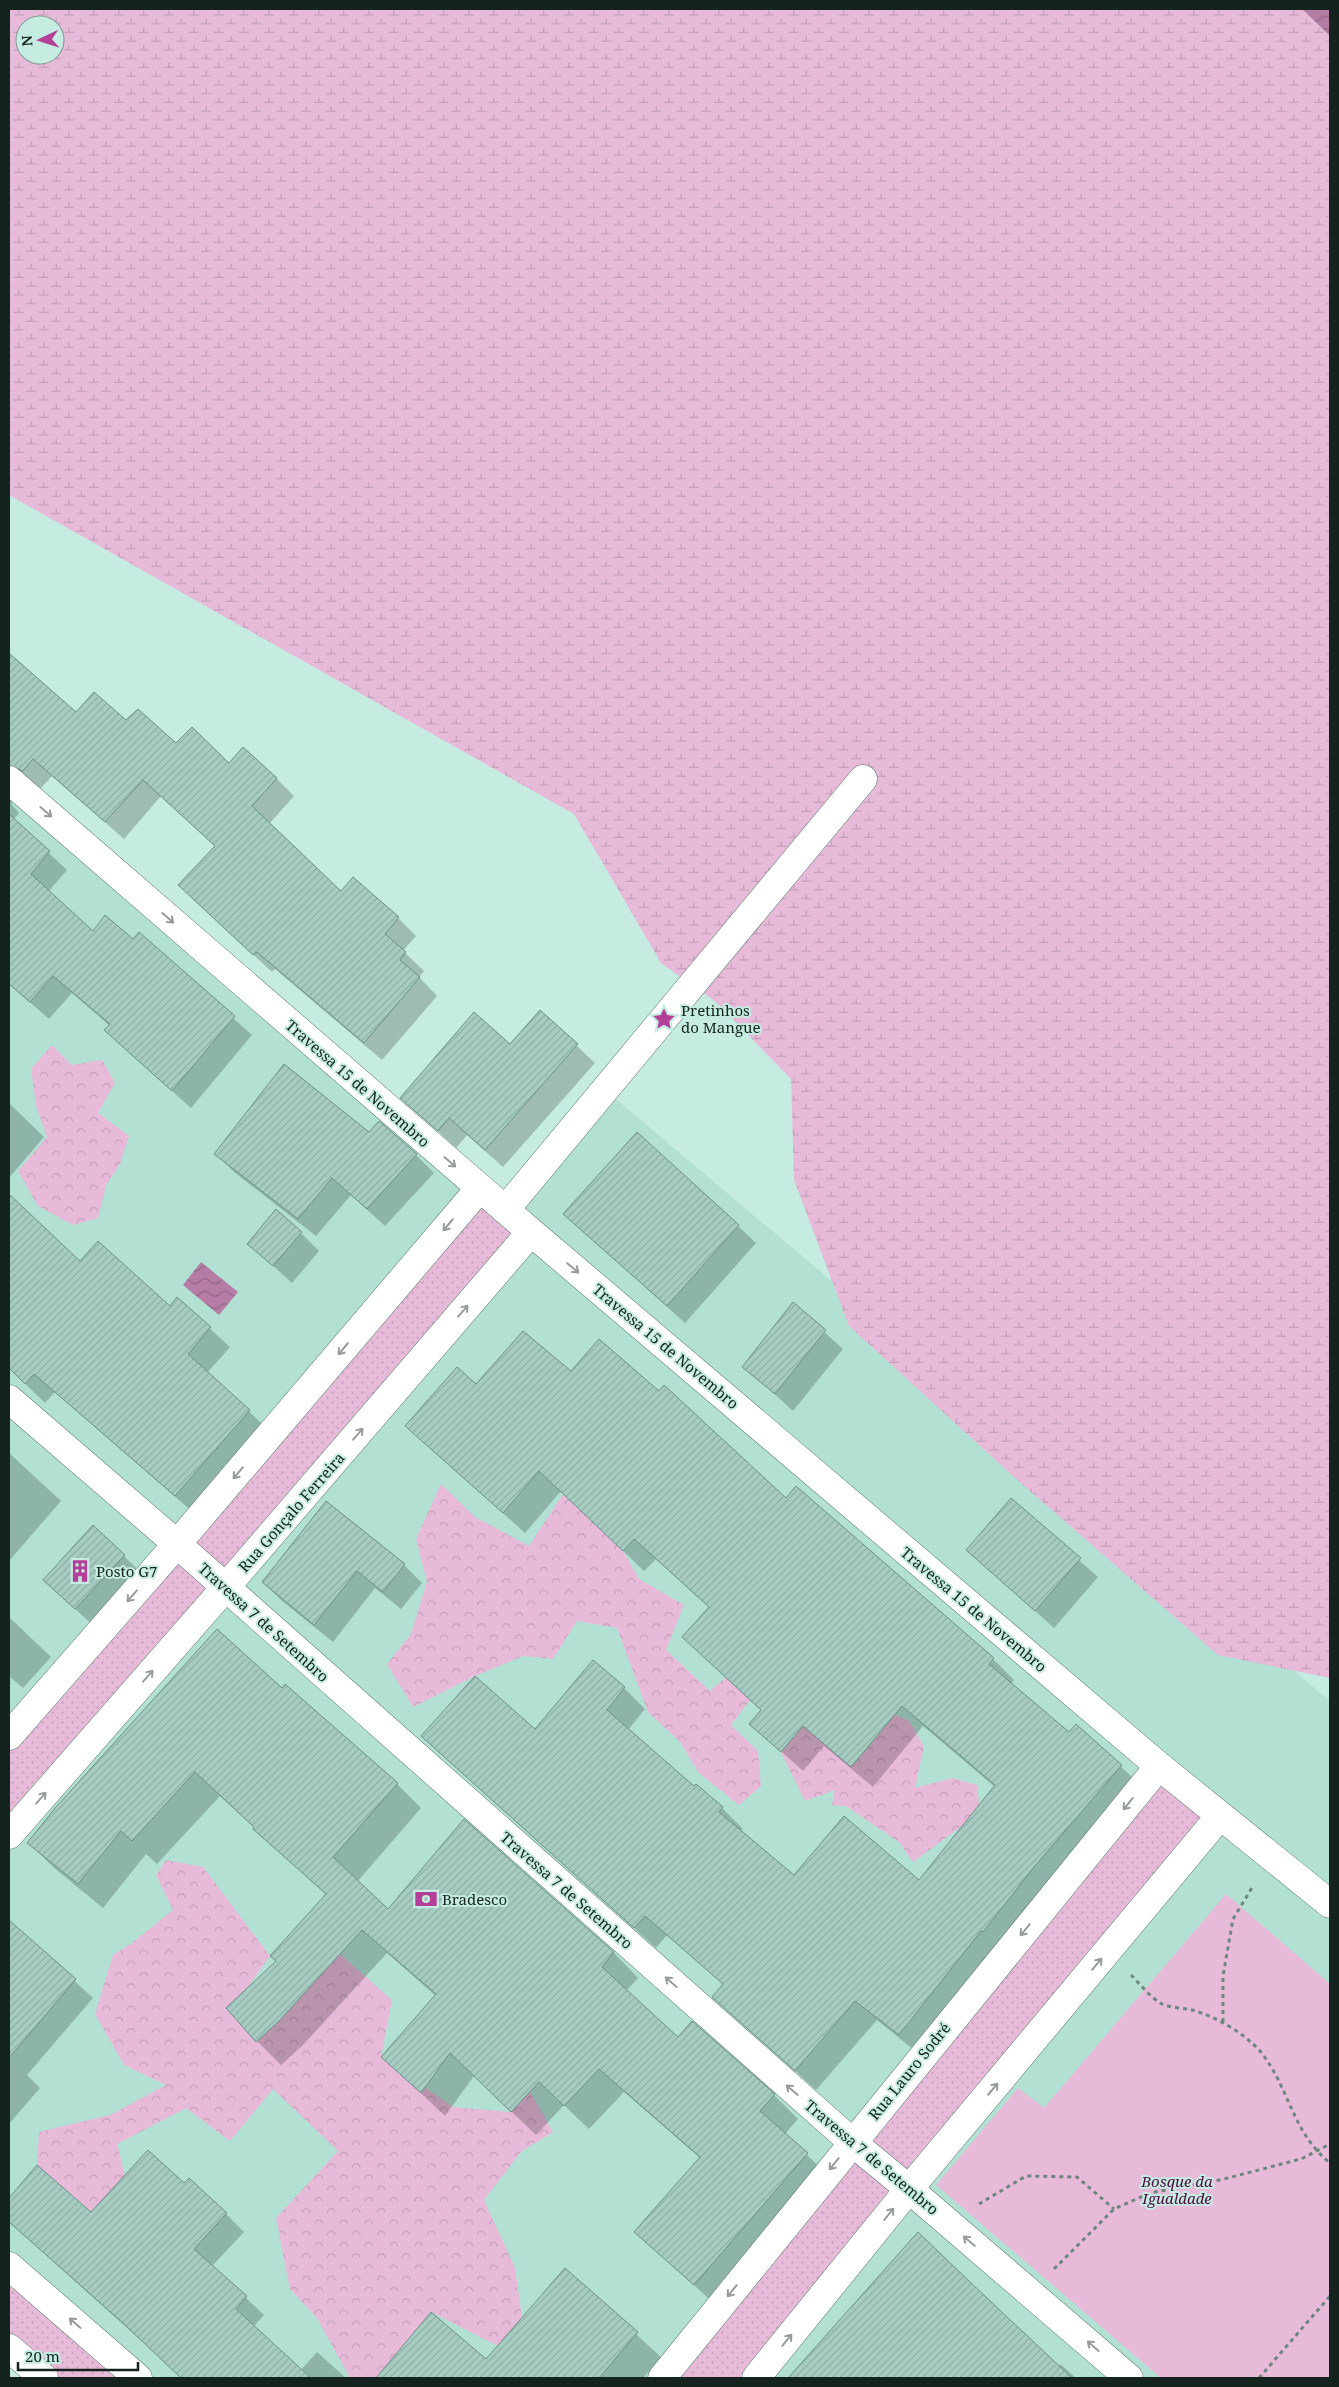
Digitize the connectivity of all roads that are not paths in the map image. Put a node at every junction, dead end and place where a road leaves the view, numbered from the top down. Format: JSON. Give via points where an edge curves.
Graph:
{"nodes":[{"id":1,"x":863,"y":779,"type":"dead end"},
{"id":2,"x":9,"y":780,"type":"edge"},
{"id":3,"x":480,"y":1188,"type":"junction"},
{"id":4,"x":505,"y":1210,"type":"junction"},
{"id":5,"x":531,"y":1232,"type":"junction"},
{"id":6,"x":9,"y":1398,"type":"edge"},
{"id":7,"x":177,"y":1544,"type":"junction"},
{"id":8,"x":226,"y":1588,"type":"junction"},
{"id":9,"x":9,"y":1736,"type":"edge"},
{"id":10,"x":1159,"y":1766,"type":"junction"},
{"id":11,"x":1220,"y":1816,"type":"junction"},
{"id":12,"x":9,"y":1835,"type":"edge"},
{"id":13,"x":1330,"y":1904,"type":"edge"},
{"id":14,"x":852,"y":2142,"type":"junction"},
{"id":15,"x":909,"y":2189,"type":"junction"},
{"id":16,"x":9,"y":2266,"type":"edge"},
{"id":17,"x":9,"y":2348,"type":"edge"},
{"id":18,"x":44,"y":2378,"type":"edge"},
{"id":19,"x":138,"y":2378,"type":"edge"},
{"id":20,"x":662,"y":2378,"type":"edge"},
{"id":21,"x":756,"y":2378,"type":"edge"},
{"id":22,"x":1129,"y":2378,"type":"edge"}],
"edges":[{"from":1,"to":4,"type":"street"},
{"from":2,"to":3,"type":"street","name":"Travessa 15 de Novembro","one_way":true},
{"from":3,"to":4,"type":"street","name":"Travessa 15 de Novembro"},
{"from":3,"to":7,"type":"street","one_way":true},
{"from":4,"to":5,"type":"street","name":"Travessa 15 de Novembro"},
{"from":8,"to":5,"type":"street","name":"Rua Gonçalo Ferreira","one_way":true},
{"from":5,"to":10,"type":"street","name":"Travessa 15 de Novembro","one_way":true},
{"from":6,"to":7,"type":"street","name":"Travessa 7 de Setembro"},
{"from":7,"to":8,"type":"street","name":"Travessa 7 de Setembro"},
{"from":7,"to":9,"type":"street","one_way":true},
{"from":12,"to":8,"type":"street","name":"Rua Gonçalo Ferreira","one_way":true},
{"from":14,"to":8,"type":"street","name":"Travessa 7 de Setembro","one_way":true},
{"from":10,"to":11,"type":"street","name":"Travessa 15 de Novembro"},
{"from":10,"to":14,"type":"street","name":"Rua Lauro Sodré","one_way":true},
{"from":11,"to":13,"type":"street","name":"Travessa 15 de Novembro"},
{"from":15,"to":11,"type":"street","one_way":true},
{"from":14,"to":15,"type":"street","name":"Travessa 7 de Setembro"},
{"from":14,"to":20,"type":"street","name":"Rua Lauro Sodré","one_way":true},
{"from":21,"to":15,"type":"street","one_way":true},
{"from":22,"to":15,"type":"street","name":"Travessa 7 de Setembro","one_way":true},
{"from":19,"to":16,"type":"street","one_way":true},
{"from":17,"to":18,"type":"street"}]}
